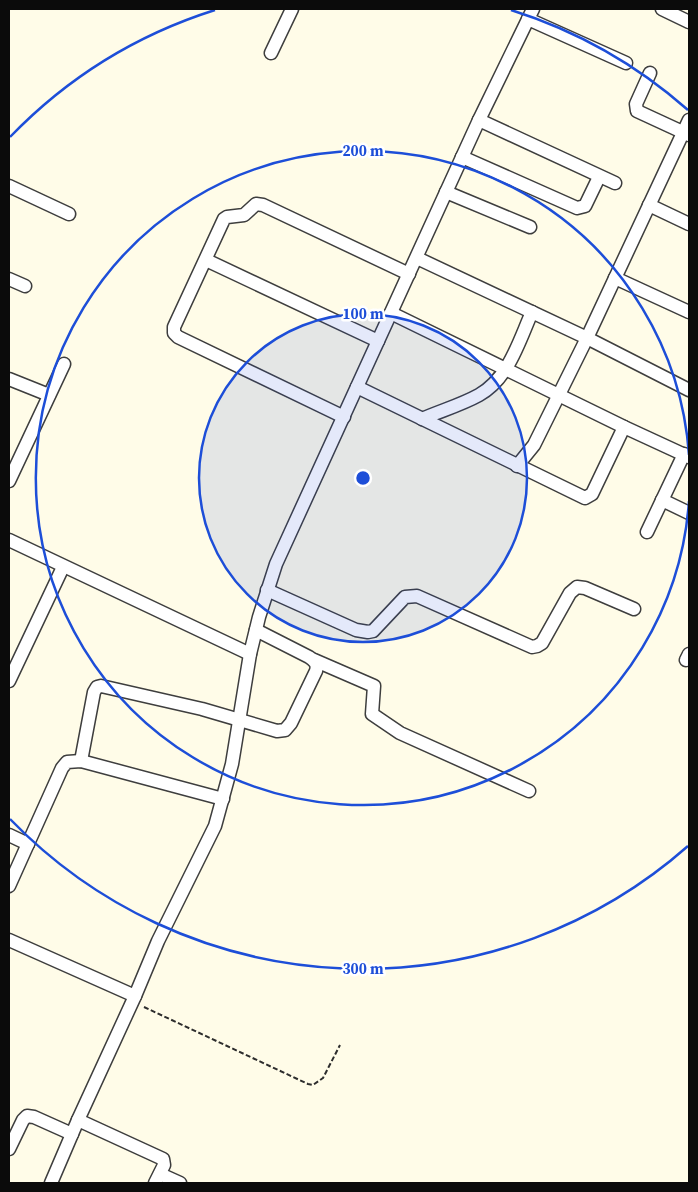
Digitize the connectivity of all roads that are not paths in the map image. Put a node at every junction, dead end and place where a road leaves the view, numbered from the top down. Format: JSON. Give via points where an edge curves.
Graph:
{"nodes":[{"id":1,"x":292,"y":9,"type":"edge"},
{"id":2,"x":662,"y":9,"type":"edge"},
{"id":3,"x":531,"y":14,"type":"edge"},
{"id":4,"x":689,"y":22,"type":"edge"},
{"id":5,"x":271,"y":53,"type":"dead end"},
{"id":6,"x":626,"y":63,"type":"dead end"},
{"id":7,"x":650,"y":73,"type":"dead end"},
{"id":8,"x":479,"y":120,"type":"junction"},
{"id":9,"x":687,"y":129,"type":"edge"},
{"id":10,"x":462,"y":157,"type":"junction"},
{"id":11,"x":599,"y":177,"type":"junction"},
{"id":12,"x":615,"y":183,"type":"dead end"},
{"id":13,"x":9,"y":186,"type":"edge"},
{"id":14,"x":446,"y":192,"type":"junction"},
{"id":15,"x":649,"y":205,"type":"junction"},
{"id":16,"x":69,"y":214,"type":"dead end"},
{"id":17,"x":689,"y":224,"type":"edge"},
{"id":18,"x":530,"y":227,"type":"dead end"},
{"id":19,"x":417,"y":258,"type":"junction"},
{"id":20,"x":206,"y":260,"type":"junction"},
{"id":21,"x":409,"y":274,"type":"junction"},
{"id":22,"x":615,"y":278,"type":"junction"},
{"id":23,"x":9,"y":279,"type":"edge"},
{"id":24,"x":25,"y":286,"type":"dead end"},
{"id":25,"x":532,"y":312,"type":"junction"},
{"id":26,"x":689,"y":312,"type":"edge"},
{"id":27,"x":391,"y":314,"type":"junction"},
{"id":28,"x":587,"y":338,"type":"junction"},
{"id":29,"x":378,"y":341,"type":"junction"},
{"id":30,"x":64,"y":364,"type":"dead end"},
{"id":31,"x":506,"y":369,"type":"junction"},
{"id":32,"x":9,"y":379,"type":"edge"},
{"id":33,"x":357,"y":387,"type":"junction"},
{"id":34,"x":689,"y":390,"type":"edge"},
{"id":35,"x":558,"y":394,"type":"junction"},
{"id":36,"x":49,"y":395,"type":"junction"},
{"id":37,"x":344,"y":417,"type":"junction"},
{"id":38,"x":422,"y":420,"type":"junction"},
{"id":39,"x":624,"y":427,"type":"junction"},
{"id":40,"x":686,"y":456,"type":"edge"},
{"id":41,"x":517,"y":466,"type":"junction"},
{"id":42,"x":9,"y":481,"type":"edge"},
{"id":43,"x":662,"y":500,"type":"junction"},
{"id":44,"x":689,"y":513,"type":"edge"},
{"id":45,"x":648,"y":532,"type":"dead end"},
{"id":46,"x":9,"y":540,"type":"edge"},
{"id":47,"x":63,"y":567,"type":"junction"},
{"id":48,"x":267,"y":590,"type":"junction"},
{"id":49,"x":634,"y":609,"type":"dead end"},
{"id":50,"x":256,"y":630,"type":"junction"},
{"id":51,"x":250,"y":654,"type":"junction"},
{"id":52,"x":314,"y":660,"type":"junction"},
{"id":53,"x":9,"y":681,"type":"edge"},
{"id":54,"x":239,"y":719,"type":"junction"},
{"id":55,"x":81,"y":761,"type":"junction"},
{"id":56,"x":529,"y":791,"type":"dead end"},
{"id":57,"x":223,"y":799,"type":"junction"},
{"id":58,"x":9,"y":835,"type":"edge"},
{"id":59,"x":28,"y":844,"type":"junction"},
{"id":60,"x":9,"y":886,"type":"edge"},
{"id":61,"x":9,"y":940,"type":"edge"},
{"id":62,"x":134,"y":999,"type":"junction"},
{"id":63,"x":78,"y":1120,"type":"junction"},
{"id":64,"x":72,"y":1134,"type":"junction"},
{"id":65,"x":9,"y":1149,"type":"edge"},
{"id":66,"x":158,"y":1179,"type":"edge"},
{"id":67,"x":53,"y":1183,"type":"edge"},
{"id":68,"x":180,"y":1183,"type":"edge"}],
"edges":[{"from":1,"to":5,"type":"street"},
{"from":2,"to":4,"type":"street"},
{"from":3,"to":6,"type":"street"},
{"from":3,"to":8,"type":"street"},
{"from":7,"to":9,"type":"street","via":[[636,107],[642,114]]},
{"from":8,"to":10,"type":"street"},
{"from":8,"to":11,"type":"street"},
{"from":9,"to":15,"type":"street"},
{"from":10,"to":11,"type":"street","via":[[577,208],[585,206]]},
{"from":10,"to":14,"type":"street"},
{"from":11,"to":12,"type":"street"},
{"from":13,"to":16,"type":"street"},
{"from":14,"to":18,"type":"street"},
{"from":14,"to":19,"type":"street"},
{"from":15,"to":17,"type":"street"},
{"from":15,"to":22,"type":"street"},
{"from":19,"to":21,"type":"street"},
{"from":19,"to":25,"type":"street"},
{"from":20,"to":21,"type":"street","via":[[224,219],[244,214],[259,204]]},
{"from":20,"to":29,"type":"street"},
{"from":20,"to":37,"type":"street","via":[[174,327],[175,335]]},
{"from":21,"to":27,"type":"street"},
{"from":22,"to":26,"type":"street"},
{"from":22,"to":28,"type":"street"},
{"from":23,"to":24,"type":"street"},
{"from":25,"to":28,"type":"street"},
{"from":25,"to":31,"type":"street"},
{"from":27,"to":29,"type":"street"},
{"from":27,"to":31,"type":"street"},
{"from":28,"to":34,"type":"street"},
{"from":28,"to":35,"type":"street"},
{"from":29,"to":33,"type":"street"},
{"from":30,"to":36,"type":"street"},
{"from":31,"to":35,"type":"street"},
{"from":31,"to":38,"type":"street","via":[[481,394]]},
{"from":32,"to":36,"type":"street"},
{"from":33,"to":37,"type":"street"},
{"from":33,"to":38,"type":"street"},
{"from":35,"to":39,"type":"street"},
{"from":35,"to":41,"type":"street","via":[[534,446]]},
{"from":36,"to":42,"type":"street"},
{"from":37,"to":48,"type":"street"},
{"from":38,"to":41,"type":"street"},
{"from":39,"to":40,"type":"street"},
{"from":39,"to":41,"type":"street","via":[[588,497]]},
{"from":40,"to":43,"type":"street"},
{"from":43,"to":44,"type":"street"},
{"from":43,"to":45,"type":"street"},
{"from":46,"to":47,"type":"street"},
{"from":47,"to":51,"type":"street"},
{"from":47,"to":53,"type":"street"},
{"from":48,"to":49,"type":"street","via":[[356,630],[368,632],[377,628],[405,597],[416,596],[532,647],[542,643],[570,593],[577,587]]},
{"from":48,"to":50,"type":"street"},
{"from":50,"to":51,"type":"street"},
{"from":50,"to":52,"type":"street"},
{"from":51,"to":54,"type":"street"},
{"from":52,"to":54,"type":"street","via":[[316,671],[285,730],[277,731]]},
{"from":52,"to":56,"type":"street","via":[[374,686],[372,714],[400,733]]},
{"from":54,"to":55,"type":"street","via":[[97,687]]},
{"from":54,"to":57,"type":"street"},
{"from":55,"to":57,"type":"street"},
{"from":55,"to":59,"type":"street","via":[[65,764]]},
{"from":57,"to":62,"type":"street","via":[[215,826],[158,941]]},
{"from":58,"to":59,"type":"street"},
{"from":59,"to":60,"type":"street"},
{"from":61,"to":62,"type":"street"},
{"from":62,"to":63,"type":"street"},
{"from":63,"to":64,"type":"street"},
{"from":63,"to":66,"type":"street","via":[[161,1158],[165,1163]]},
{"from":64,"to":65,"type":"street","via":[[27,1116]]},
{"from":64,"to":67,"type":"street"},
{"from":66,"to":68,"type":"street"}]}
